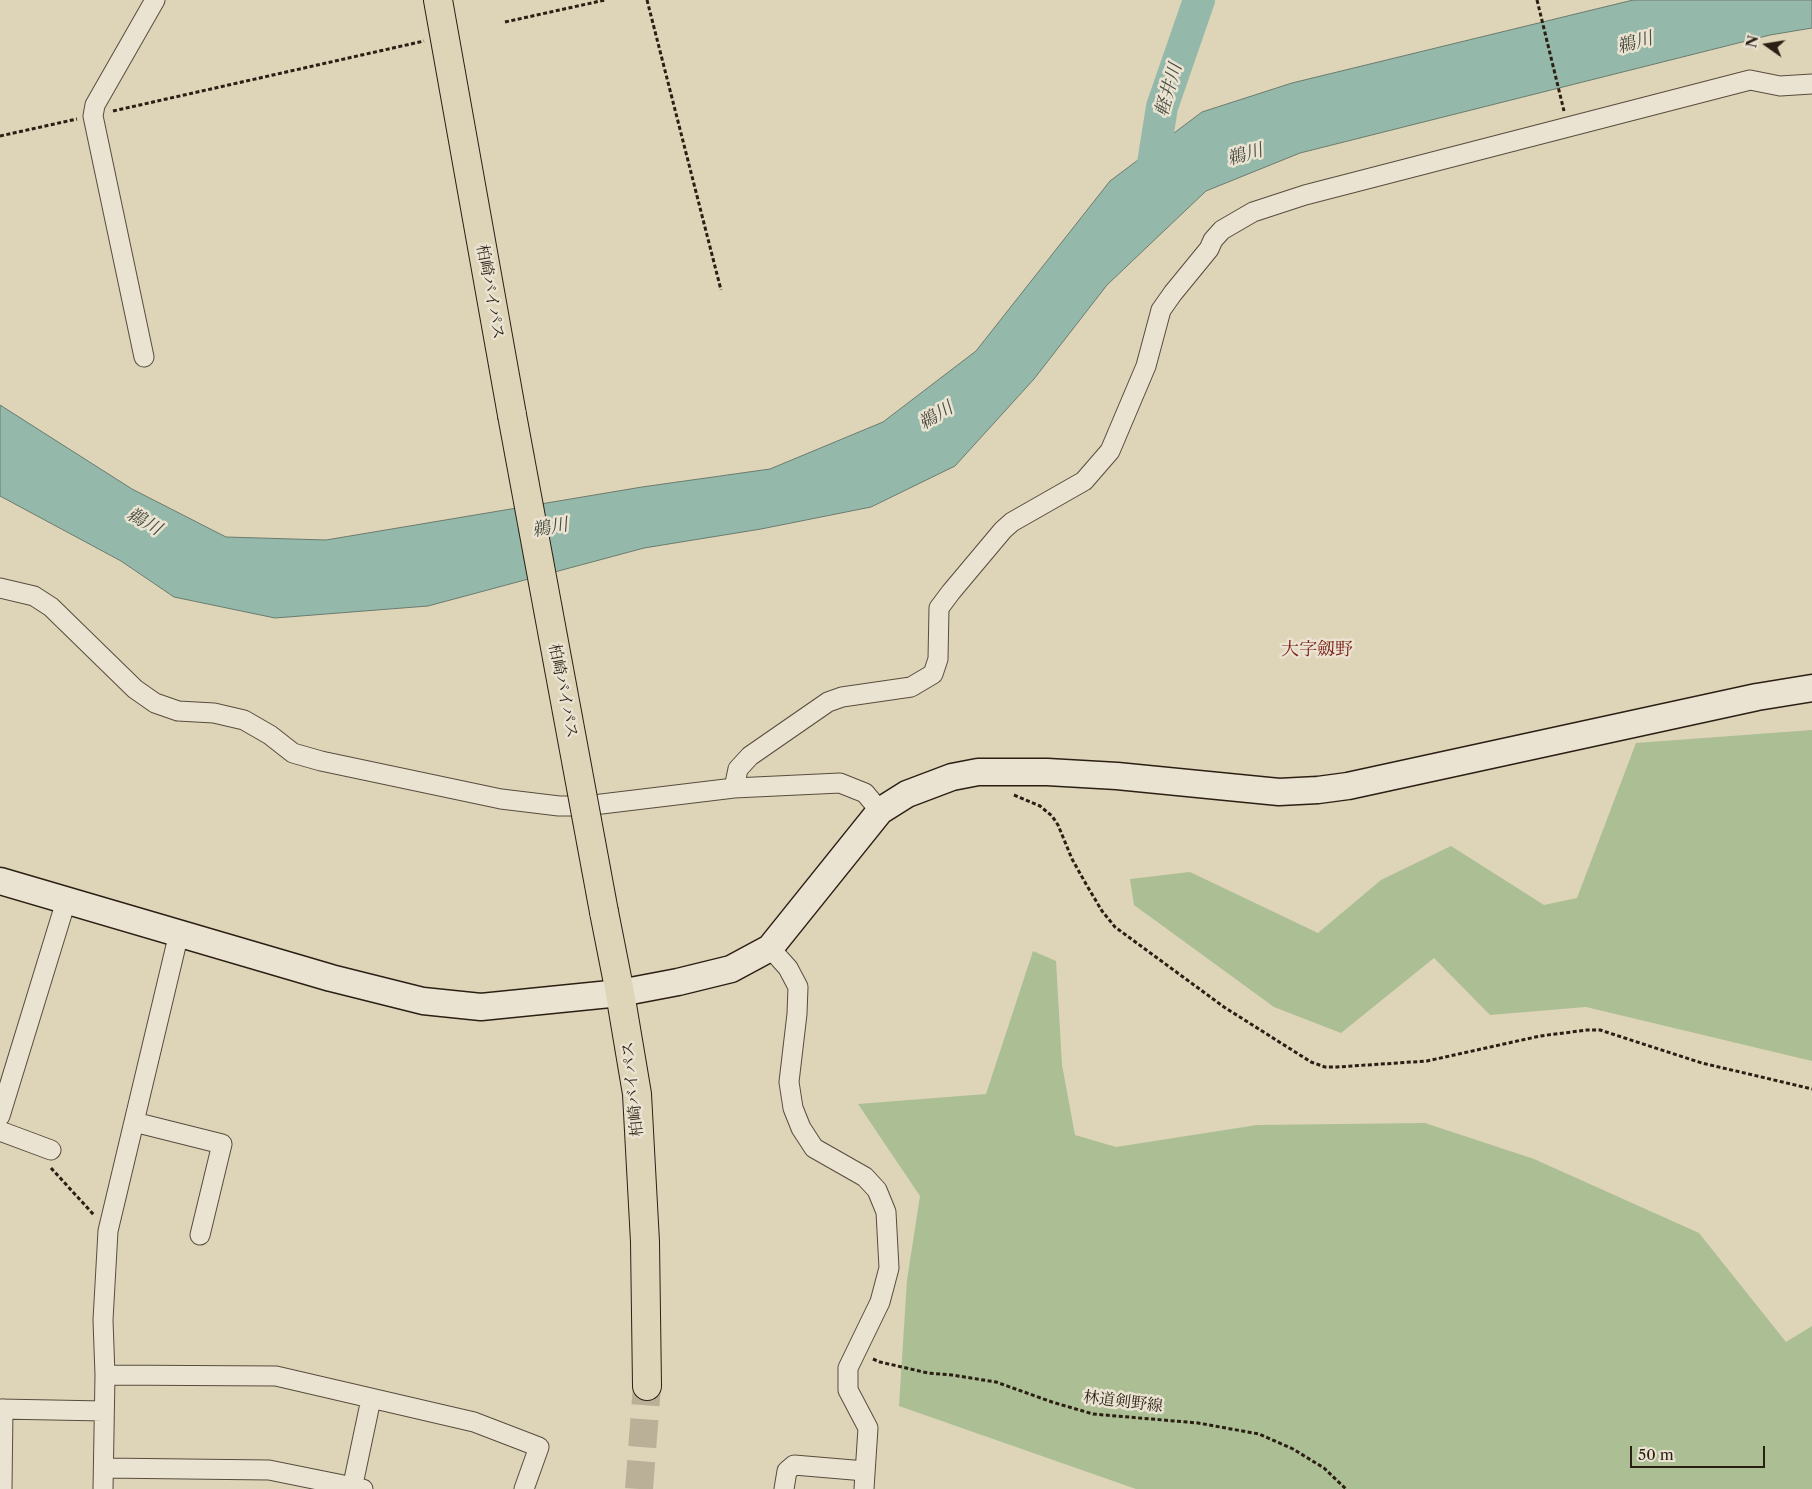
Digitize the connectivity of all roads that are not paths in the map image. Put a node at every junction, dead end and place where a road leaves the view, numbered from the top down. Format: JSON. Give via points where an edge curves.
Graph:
{"nodes":[{"id":1,"x":155,"y":0,"type":"edge"},
{"id":2,"x":438,"y":0,"type":"edge"},
{"id":3,"x":1812,"y":84,"type":"edge"},
{"id":4,"x":144,"y":357,"type":"dead end"},
{"id":5,"x":0,"y":588,"type":"edge"},
{"id":6,"x":1812,"y":688,"type":"edge"},
{"id":7,"x":734,"y":788,"type":"junction"},
{"id":8,"x":880,"y":811,"type":"junction"},
{"id":9,"x":0,"y":881,"type":"edge"},
{"id":10,"x":66,"y":902,"type":"junction"},
{"id":11,"x":179,"y":934,"type":"junction"},
{"id":12,"x":770,"y":948,"type":"junction"},
{"id":13,"x":620,"y":992,"type":"junction"},
{"id":14,"x":0,"y":1116,"type":"edge"},
{"id":15,"x":134,"y":1122,"type":"junction"},
{"id":16,"x":0,"y":1130,"type":"edge"},
{"id":17,"x":51,"y":1150,"type":"dead end"},
{"id":18,"x":200,"y":1234,"type":"dead end"},
{"id":19,"x":105,"y":1375,"type":"junction"},
{"id":20,"x":647,"y":1386,"type":"tunnel mouth"},
{"id":21,"x":371,"y":1399,"type":"junction"},
{"id":22,"x":2,"y":1408,"type":"edge"},
{"id":23,"x":104,"y":1411,"type":"junction"},
{"id":24,"x":104,"y":1468,"type":"junction"},
{"id":25,"x":865,"y":1480,"type":"edge"},
{"id":26,"x":356,"y":1488,"type":"edge"},
{"id":27,"x":2,"y":1489,"type":"edge"},
{"id":28,"x":103,"y":1489,"type":"edge"},
{"id":29,"x":524,"y":1489,"type":"edge"},
{"id":30,"x":784,"y":1489,"type":"edge"}],
"edges":[{"from":1,"to":4,"type":"street","via":[[95,105],[93,116]]},
{"from":2,"to":13,"type":"highway","name":"柏崎バイパス","bridge":true},
{"from":3,"to":7,"type":"street","via":[[1780,86],[1750,80],[1305,195],[1253,212],[1222,230],[1161,310],[1146,366],[1110,451],[1084,481],[1003,530],[940,608],[938,658],[933,674],[911,687],[828,702],[750,756],[738,769]]},
{"from":5,"to":7,"type":"street","via":[[34,596],[51,608],[135,689],[155,703],[178,711],[214,713],[244,720],[293,753],[321,761],[501,799],[559,806],[585,806]]},
{"from":6,"to":8,"type":"street","via":[[1318,790],[1279,792],[1078,773],[978,772],[952,776],[908,794]]},
{"from":7,"to":8,"type":"street","via":[[840,782],[864,793]]},
{"from":8,"to":12,"type":"street"},
{"from":9,"to":10,"type":"street"},
{"from":10,"to":11,"type":"street"},
{"from":10,"to":14,"type":"street"},
{"from":11,"to":13,"type":"street","via":[[422,1001],[481,1007]]},
{"from":11,"to":15,"type":"street"},
{"from":12,"to":13,"type":"street","via":[[731,969]]},
{"from":12,"to":25,"type":"street","via":[[788,968],[798,987],[790,1082],[792,1108],[800,1128],[814,1148],[865,1177],[878,1190],[886,1212],[889,1268],[880,1302],[848,1368],[848,1390],[868,1428]]},
{"from":13,"to":20,"type":"highway","name":"柏崎バイパス","via":[[637,1094],[645,1242]]},
{"from":15,"to":18,"type":"street","via":[[222,1144]]},
{"from":15,"to":19,"type":"street","via":[[108,1230],[103,1320]]},
{"from":16,"to":17,"type":"street"},
{"from":19,"to":21,"type":"street","via":[[276,1376]]},
{"from":19,"to":23,"type":"street"},
{"from":21,"to":26,"type":"street"},
{"from":21,"to":29,"type":"street","via":[[474,1422],[539,1447]]},
{"from":22,"to":23,"type":"street"},
{"from":22,"to":27,"type":"street"},
{"from":23,"to":24,"type":"street"},
{"from":24,"to":26,"type":"street","via":[[269,1470]]},
{"from":24,"to":28,"type":"street"},
{"from":25,"to":30,"type":"street","via":[[794,1465],[788,1471]]}]}
